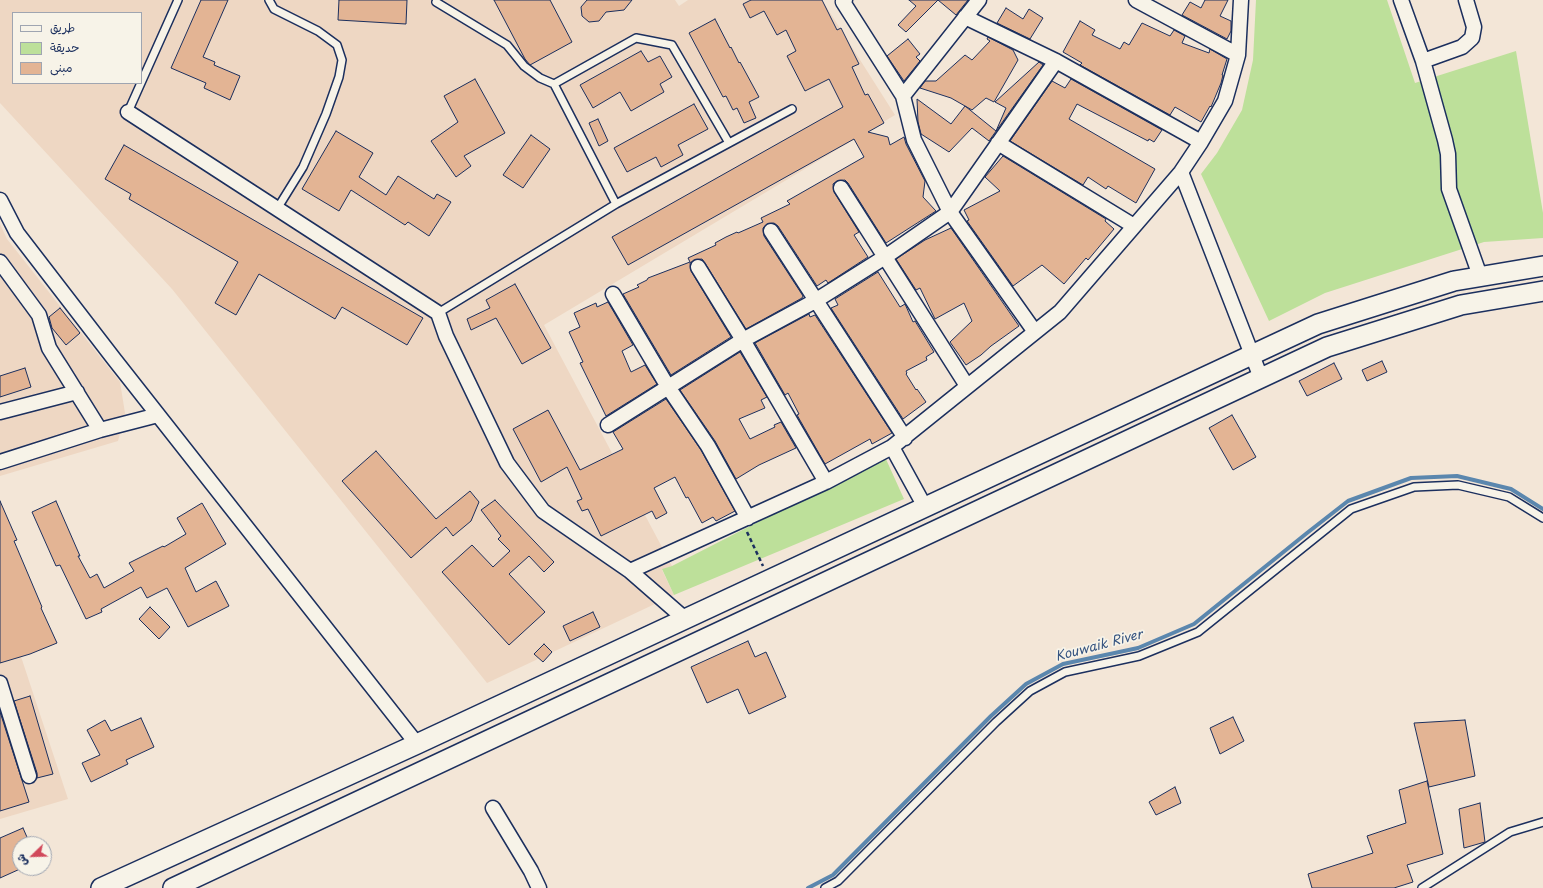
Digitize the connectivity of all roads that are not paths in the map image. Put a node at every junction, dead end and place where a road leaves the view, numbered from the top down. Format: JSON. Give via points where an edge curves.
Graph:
{"nodes":[{"id":1,"x":178,"y":0,"type":"edge"},
{"id":2,"x":269,"y":0,"type":"edge"},
{"id":3,"x":845,"y":0,"type":"edge"},
{"id":4,"x":979,"y":0,"type":"edge"},
{"id":5,"x":1136,"y":0,"type":"edge"},
{"id":6,"x":1241,"y":0,"type":"edge"},
{"id":7,"x":1401,"y":0,"type":"edge"},
{"id":8,"x":1466,"y":0,"type":"edge"},
{"id":9,"x":436,"y":2,"type":"dead end"},
{"id":10,"x":965,"y":17,"type":"junction"},
{"id":11,"x":1238,"y":55,"type":"junction"},
{"id":12,"x":1056,"y":61,"type":"junction"},
{"id":13,"x":1423,"y":62,"type":"junction"},
{"id":14,"x":142,"y":81,"type":"edge"},
{"id":15,"x":140,"y":84,"type":"edge"},
{"id":16,"x":554,"y":84,"type":"junction"},
{"id":17,"x":903,"y":96,"type":"junction"},
{"id":18,"x":792,"y":110,"type":"dead end"},
{"id":19,"x":128,"y":112,"type":"joint"},
{"id":20,"x":1202,"y":142,"type":"junction"},
{"id":21,"x":729,"y":143,"type":"junction"},
{"id":22,"x":998,"y":143,"type":"junction"},
{"id":23,"x":1181,"y":172,"type":"junction"},
{"id":24,"x":841,"y":188,"type":"dead end"},
{"id":25,"x":0,"y":200,"type":"edge"},
{"id":26,"x":616,"y":204,"type":"junction"},
{"id":27,"x":277,"y":210,"type":"junction"},
{"id":28,"x":950,"y":212,"type":"junction"},
{"id":29,"x":1134,"y":226,"type":"junction"},
{"id":30,"x":771,"y":231,"type":"dead end"},
{"id":31,"x":884,"y":257,"type":"junction"},
{"id":32,"x":0,"y":262,"type":"edge"},
{"id":33,"x":1543,"y":266,"type":"edge"},
{"id":34,"x":698,"y":267,"type":"dead end"},
{"id":35,"x":1480,"y":276,"type":"junction"},
{"id":36,"x":1543,"y":291,"type":"edge"},
{"id":37,"x":613,"y":294,"type":"dead end"},
{"id":38,"x":815,"y":301,"type":"junction"},
{"id":39,"x":438,"y":313,"type":"junction"},
{"id":40,"x":1035,"y":332,"type":"junction"},
{"id":41,"x":743,"y":340,"type":"junction"},
{"id":42,"x":1252,"y":354,"type":"junction"},
{"id":43,"x":1261,"y":378,"type":"junction"},
{"id":44,"x":967,"y":386,"type":"junction"},
{"id":45,"x":668,"y":387,"type":"junction"},
{"id":46,"x":77,"y":392,"type":"junction"},
{"id":47,"x":0,"y":412,"type":"edge"},
{"id":48,"x":158,"y":415,"type":"junction"},
{"id":49,"x":608,"y":425,"type":"dead end"},
{"id":50,"x":100,"y":430,"type":"junction"},
{"id":51,"x":904,"y":438,"type":"junction"},
{"id":52,"x":892,"y":447,"type":"junction"},
{"id":53,"x":0,"y":462,"type":"edge"},
{"id":54,"x":826,"y":482,"type":"junction"},
{"id":55,"x":925,"y":507,"type":"junction"},
{"id":56,"x":1543,"y":518,"type":"edge"},
{"id":57,"x":745,"y":520,"type":"junction"},
{"id":58,"x":860,"y":538,"type":"junction"},
{"id":59,"x":870,"y":561,"type":"junction"},
{"id":60,"x":630,"y":571,"type":"junction"},
{"id":61,"x":685,"y":619,"type":"junction"},
{"id":62,"x":0,"y":683,"type":"edge"},
{"id":63,"x":417,"y":744,"type":"junction"},
{"id":64,"x":29,"y":776,"type":"dead end"},
{"id":65,"x":493,"y":808,"type":"dead end"},
{"id":66,"x":1543,"y":822,"type":"edge"},
{"id":67,"x":101,"y":888,"type":"edge"},
{"id":68,"x":173,"y":888,"type":"edge"},
{"id":69,"x":539,"y":888,"type":"edge"},
{"id":70,"x":825,"y":888,"type":"edge"},
{"id":71,"x":1422,"y":888,"type":"edge"}],
"edges":[{"from":1,"to":14,"type":"lane"},
{"from":2,"to":27,"type":"lane","via":[[274,9],[318,31],[337,45],[342,60],[326,114],[303,167]]},
{"from":3,"to":17,"type":"street","via":[[842,2]]},
{"from":4,"to":10,"type":"street"},
{"from":5,"to":11,"type":"street"},
{"from":6,"to":11,"type":"street"},
{"from":7,"to":13,"type":"street"},
{"from":8,"to":13,"type":"street","via":[[1474,27],[1472,38],[1462,47]]},
{"from":9,"to":16,"type":"lane","via":[[507,45],[524,66],[540,78]]},
{"from":10,"to":12,"type":"street"},
{"from":10,"to":17,"type":"street"},
{"from":11,"to":20,"type":"street","via":[[1225,100]]},
{"from":12,"to":20,"type":"street"},
{"from":12,"to":22,"type":"street"},
{"from":13,"to":35,"type":"street","via":[[1448,154],[1449,189]]},
{"from":15,"to":19,"type":"lane"},
{"from":16,"to":21,"type":"lane","via":[[636,38],[672,44]]},
{"from":16,"to":26,"type":"lane"},
{"from":17,"to":28,"type":"street","via":[[914,140]]},
{"from":18,"to":21,"type":"lane"},
{"from":19,"to":27,"type":"street"},
{"from":20,"to":23,"type":"street"},
{"from":21,"to":26,"type":"lane"},
{"from":22,"to":28,"type":"street"},
{"from":22,"to":29,"type":"street"},
{"from":23,"to":29,"type":"street"},
{"from":23,"to":42,"type":"street"},
{"from":24,"to":31,"type":"street"},
{"from":25,"to":48,"type":"street","via":[[17,233]]},
{"from":26,"to":39,"type":"lane"},
{"from":27,"to":39,"type":"street"},
{"from":28,"to":31,"type":"street"},
{"from":28,"to":40,"type":"street"},
{"from":29,"to":40,"type":"street","via":[[1060,312]]},
{"from":30,"to":38,"type":"street"},
{"from":31,"to":38,"type":"street"},
{"from":31,"to":44,"type":"street"},
{"from":32,"to":46,"type":"street","via":[[39,315],[49,348]]},
{"from":33,"to":35,"type":"main road"},
{"from":34,"to":41,"type":"street"},
{"from":35,"to":42,"type":"main road","via":[[1454,281],[1318,324]]},
{"from":36,"to":43,"type":"main road","via":[[1453,307],[1327,347]]},
{"from":37,"to":45,"type":"street"},
{"from":38,"to":41,"type":"street"},
{"from":38,"to":51,"type":"street"},
{"from":39,"to":60,"type":"street","via":[[446,336],[507,463],[543,511]]},
{"from":40,"to":44,"type":"street"},
{"from":41,"to":45,"type":"street"},
{"from":41,"to":54,"type":"street"},
{"from":42,"to":43,"type":"street"},
{"from":42,"to":55,"type":"main road"},
{"from":43,"to":59,"type":"main road"},
{"from":44,"to":51,"type":"street"},
{"from":45,"to":49,"type":"street"},
{"from":45,"to":57,"type":"street","via":[[708,446]]},
{"from":46,"to":47,"type":"street"},
{"from":46,"to":50,"type":"street"},
{"from":48,"to":50,"type":"street"},
{"from":48,"to":63,"type":"street"},
{"from":50,"to":53,"type":"street"},
{"from":51,"to":52,"type":"street"},
{"from":52,"to":54,"type":"street"},
{"from":52,"to":55,"type":"street"},
{"from":54,"to":57,"type":"street"},
{"from":55,"to":58,"type":"main road"},
{"from":56,"to":70,"type":"lane","via":[[1509,497],[1458,485],[1414,487],[1351,509],[1198,632],[1139,656],[1065,672],[1030,691],[838,881]]},
{"from":57,"to":60,"type":"street"},
{"from":58,"to":59,"type":"main road"},
{"from":58,"to":61,"type":"main road"},
{"from":59,"to":68,"type":"main road"},
{"from":60,"to":61,"type":"street"},
{"from":61,"to":63,"type":"main road"},
{"from":62,"to":64,"type":"street"},
{"from":63,"to":67,"type":"main road"},
{"from":65,"to":69,"type":"street"},
{"from":66,"to":71,"type":"lane","via":[[1510,832]]}]}
